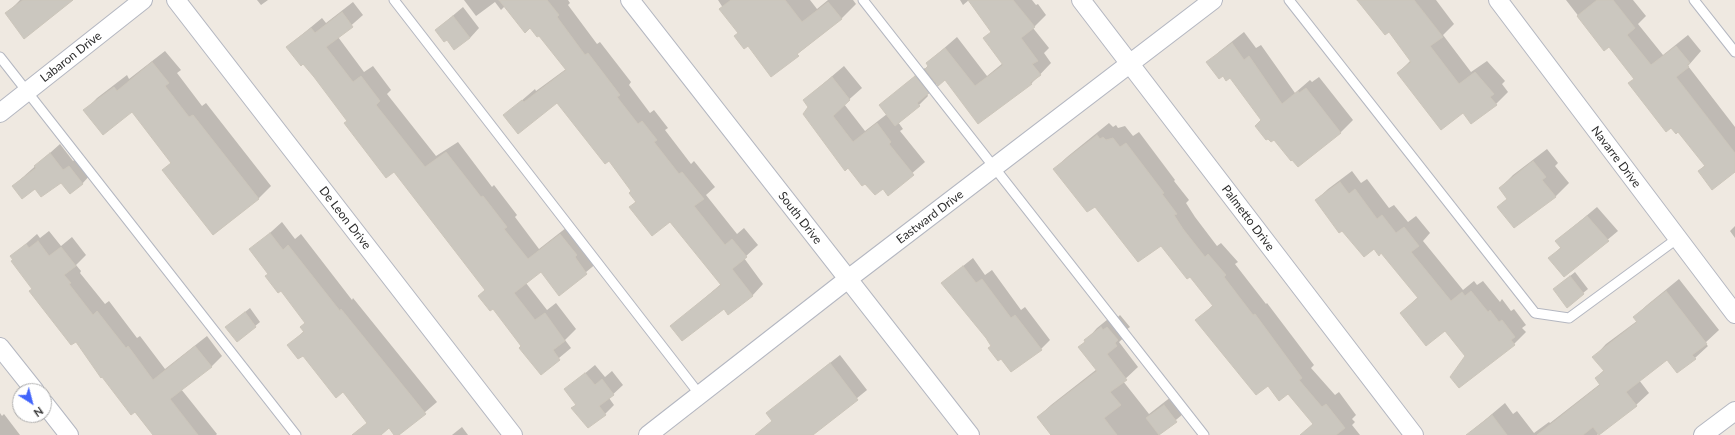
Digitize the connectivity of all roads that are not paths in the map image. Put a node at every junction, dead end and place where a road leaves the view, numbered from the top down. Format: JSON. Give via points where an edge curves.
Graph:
{"nodes":[{"id":1,"x":143,"y":0,"type":"edge"},
{"id":2,"x":176,"y":0,"type":"edge"},
{"id":3,"x":394,"y":0,"type":"edge"},
{"id":4,"x":630,"y":0,"type":"edge"},
{"id":5,"x":863,"y":0,"type":"edge"},
{"id":6,"x":1082,"y":0,"type":"edge"},
{"id":7,"x":1213,"y":0,"type":"edge"},
{"id":8,"x":1289,"y":0,"type":"edge"},
{"id":9,"x":1498,"y":0,"type":"edge"},
{"id":10,"x":1694,"y":0,"type":"edge"},
{"id":11,"x":1735,"y":52,"type":"edge"},
{"id":12,"x":0,"y":57,"type":"edge"},
{"id":13,"x":1131,"y":65,"type":"junction"},
{"id":14,"x":27,"y":92,"type":"junction"},
{"id":15,"x":0,"y":113,"type":"edge"},
{"id":16,"x":995,"y":168,"type":"junction"},
{"id":17,"x":1678,"y":238,"type":"junction"},
{"id":18,"x":848,"y":279,"type":"junction"},
{"id":19,"x":1735,"y":314,"type":"edge"},
{"id":20,"x":0,"y":347,"type":"edge"},
{"id":21,"x":29,"y":383,"type":"edge"},
{"id":22,"x":700,"y":395,"type":"junction"},
{"id":23,"x":1735,"y":411,"type":"edge"},
{"id":24,"x":52,"y":413,"type":"edge"},
{"id":25,"x":69,"y":435,"type":"edge"},
{"id":26,"x":296,"y":435,"type":"edge"},
{"id":27,"x":513,"y":435,"type":"edge"},
{"id":28,"x":648,"y":435,"type":"edge"},
{"id":29,"x":970,"y":435,"type":"edge"},
{"id":30,"x":1204,"y":435,"type":"edge"},
{"id":31,"x":1414,"y":435,"type":"edge"},
{"id":32,"x":1703,"y":435,"type":"edge"}],
"edges":[{"from":1,"to":14,"type":"street","name":"Labaron Drive"},
{"from":2,"to":27,"type":"street","name":"De Leon Drive"},
{"from":3,"to":22,"type":"lane"},
{"from":4,"to":18,"type":"street","name":"South Drive"},
{"from":5,"to":16,"type":"lane"},
{"from":6,"to":13,"type":"street","name":"Palmetto Drive"},
{"from":7,"to":13,"type":"street","name":"Eastward Drive"},
{"from":8,"to":17,"type":"lane","via":[[1534,312],[1569,318]]},
{"from":9,"to":17,"type":"street","name":"Navarre Drive"},
{"from":10,"to":11,"type":"lane"},
{"from":12,"to":14,"type":"lane"},
{"from":13,"to":16,"type":"street","name":"Eastward Drive"},
{"from":13,"to":31,"type":"street","name":"Palmetto Drive"},
{"from":14,"to":15,"type":"street","name":"Labaron Drive"},
{"from":14,"to":26,"type":"lane"},
{"from":16,"to":18,"type":"street","name":"Eastward Drive"},
{"from":16,"to":30,"type":"lane"},
{"from":17,"to":19,"type":"street","name":"Navarre Drive"},
{"from":18,"to":22,"type":"street","name":"Eastward Drive"},
{"from":18,"to":29,"type":"street","name":"South Drive"},
{"from":20,"to":21,"type":"street"},
{"from":22,"to":28,"type":"street","name":"Eastward Drive"},
{"from":23,"to":32,"type":"street"},
{"from":24,"to":25,"type":"street"}]}
